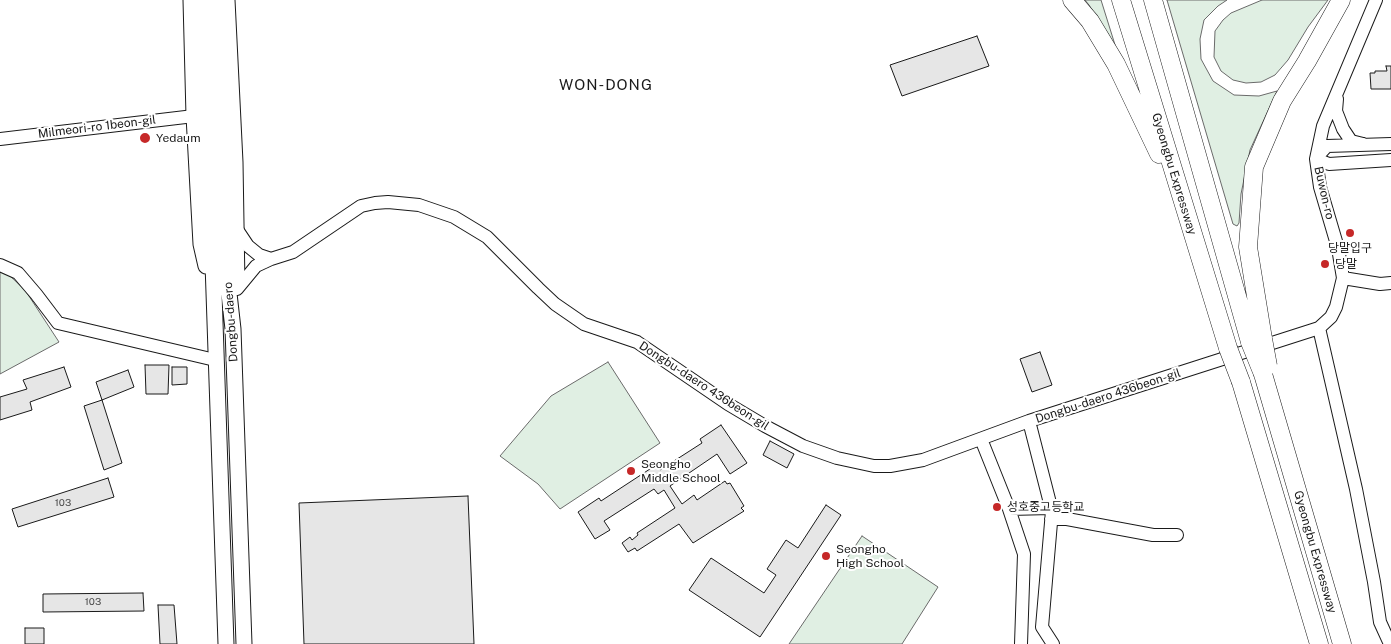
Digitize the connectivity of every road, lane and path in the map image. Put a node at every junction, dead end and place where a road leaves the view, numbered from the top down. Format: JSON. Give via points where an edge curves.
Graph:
{"nodes":[{"id":1,"x":191,"y":0,"type":"edge"},
{"id":2,"x":204,"y":0,"type":"edge"},
{"id":3,"x":214,"y":0,"type":"edge"},
{"id":4,"x":227,"y":0,"type":"edge"},
{"id":5,"x":1072,"y":0,"type":"edge"},
{"id":6,"x":1121,"y":0,"type":"edge"},
{"id":7,"x":1153,"y":0,"type":"edge"},
{"id":8,"x":1341,"y":0,"type":"edge"},
{"id":9,"x":1376,"y":0,"type":"edge"},
{"id":10,"x":212,"y":88,"type":"junction"},
{"id":11,"x":1337,"y":92,"type":"junction"},
{"id":12,"x":194,"y":116,"type":"junction"},
{"id":13,"x":0,"y":138,"type":"edge"},
{"id":14,"x":1391,"y":144,"type":"edge"},
{"id":15,"x":1365,"y":145,"type":"junction"},
{"id":16,"x":1316,"y":159,"type":"junction"},
{"id":17,"x":1391,"y":160,"type":"edge"},
{"id":18,"x":1184,"y":205,"type":"junction"},
{"id":19,"x":236,"y":228,"type":"junction"},
{"id":20,"x":271,"y":259,"type":"junction"},
{"id":21,"x":0,"y":265,"type":"edge"},
{"id":22,"x":1343,"y":278,"type":"junction"},
{"id":23,"x":1391,"y":283,"type":"edge"},
{"id":24,"x":237,"y":289,"type":"junction"},
{"id":25,"x":213,"y":302,"type":"junction"},
{"id":26,"x":1319,"y":328,"type":"junction"},
{"id":27,"x":233,"y":329,"type":"junction"},
{"id":28,"x":1257,"y":340,"type":"junction"},
{"id":29,"x":216,"y":360,"type":"junction"},
{"id":30,"x":1029,"y":421,"type":"junction"},
{"id":31,"x":981,"y":439,"type":"junction"},
{"id":32,"x":1009,"y":509,"type":"junction"},
{"id":33,"x":1051,"y":514,"type":"junction"},
{"id":34,"x":1178,"y":535,"type":"dead end"},
{"id":35,"x":1021,"y":627,"type":"junction"},
{"id":36,"x":1042,"y":627,"type":"junction"},
{"id":37,"x":226,"y":644,"type":"edge"},
{"id":38,"x":244,"y":644,"type":"edge"},
{"id":39,"x":1021,"y":644,"type":"edge"},
{"id":40,"x":1053,"y":644,"type":"edge"},
{"id":41,"x":1319,"y":644,"type":"edge"},
{"id":42,"x":1342,"y":644,"type":"edge"},
{"id":43,"x":1390,"y":644,"type":"edge"}],
"edges":[{"from":1,"to":12,"type":"main road","name":"Dongbu-daero"},
{"from":2,"to":10,"type":"main road","name":"Dongbu-daero"},
{"from":3,"to":10,"type":"main road","name":"Dongbu-daero"},
{"from":4,"to":19,"type":"main road"},
{"from":5,"to":18,"type":"highway","via":[[1090,21],[1116,64]]},
{"from":6,"to":18,"type":"highway","name":"Gyeongbu Expressway"},
{"from":7,"to":28,"type":"highway"},
{"from":8,"to":28,"type":"highway","via":[[1282,102],[1254,167],[1248,247]]},
{"from":9,"to":11,"type":"street","name":"Buwon-ro"},
{"from":10,"to":25,"type":"main road","name":"Dongbu-daero"},
{"from":10,"to":27,"type":"main road","name":"Dongbu-daero"},
{"from":11,"to":15,"type":"street","via":[[1336,112],[1343,129],[1352,141]]},
{"from":11,"to":16,"type":"street","name":"Buwon-ro","via":[[1323,126]]},
{"from":12,"to":13,"type":"street","name":"Milmeori-ro 1beon-gil"},
{"from":12,"to":25,"type":"main road","name":"Dongbu-daero","via":[[201,244]]},
{"from":14,"to":15,"type":"street"},
{"from":15,"to":16,"type":"street","via":[[1327,146]]},
{"from":16,"to":17,"type":"street","via":[[1329,164]]},
{"from":16,"to":22,"type":"street","name":"Buwon-ro"},
{"from":18,"to":41,"type":"highway","name":"Gyeongbu Expressway","bridge":true},
{"from":19,"to":20,"type":"street","via":[[248,246]]},
{"from":19,"to":24,"type":"main road"},
{"from":20,"to":24,"type":"street","name":"Dongbu-daero 436beon-gil","via":[[256,266]]},
{"from":20,"to":31,"type":"street","name":"Dongbu-daero 436beon-gil","via":[[293,252],[361,206],[388,202],[419,205],[454,217],[487,237],[555,304],[584,324],[637,342],[728,404],[803,446],[856,463],[890,466],[923,460]]},
{"from":21,"to":29,"type":"street","via":[[18,273],[58,323]]},
{"from":22,"to":23,"type":"street"},
{"from":22,"to":26,"type":"street","name":"Buwon-ro","via":[[1336,307]]},
{"from":24,"to":27,"type":"main road"},
{"from":25,"to":29,"type":"main road","name":"Dongbu-daero"},
{"from":26,"to":30,"type":"street","name":"Dongbu-daero 436beon-gil"},
{"from":26,"to":43,"type":"street","via":[[1356,489],[1380,622]]},
{"from":27,"to":38,"type":"main road","name":"Dongbu-daero"},
{"from":28,"to":42,"type":"highway","name":"Gyeongbu Expressway","bridge":true},
{"from":29,"to":37,"type":"main road","name":"Dongbu-daero"},
{"from":30,"to":31,"type":"street","name":"Dongbu-daero 436beon-gil"},
{"from":30,"to":33,"type":"street"},
{"from":31,"to":32,"type":"street"},
{"from":32,"to":33,"type":"street"},
{"from":32,"to":35,"type":"street","via":[[1024,554]]},
{"from":33,"to":34,"type":"street","via":[[1153,535]]},
{"from":33,"to":36,"type":"street"},
{"from":35,"to":36,"type":"street"},
{"from":35,"to":39,"type":"street"},
{"from":36,"to":40,"type":"street"}]}
